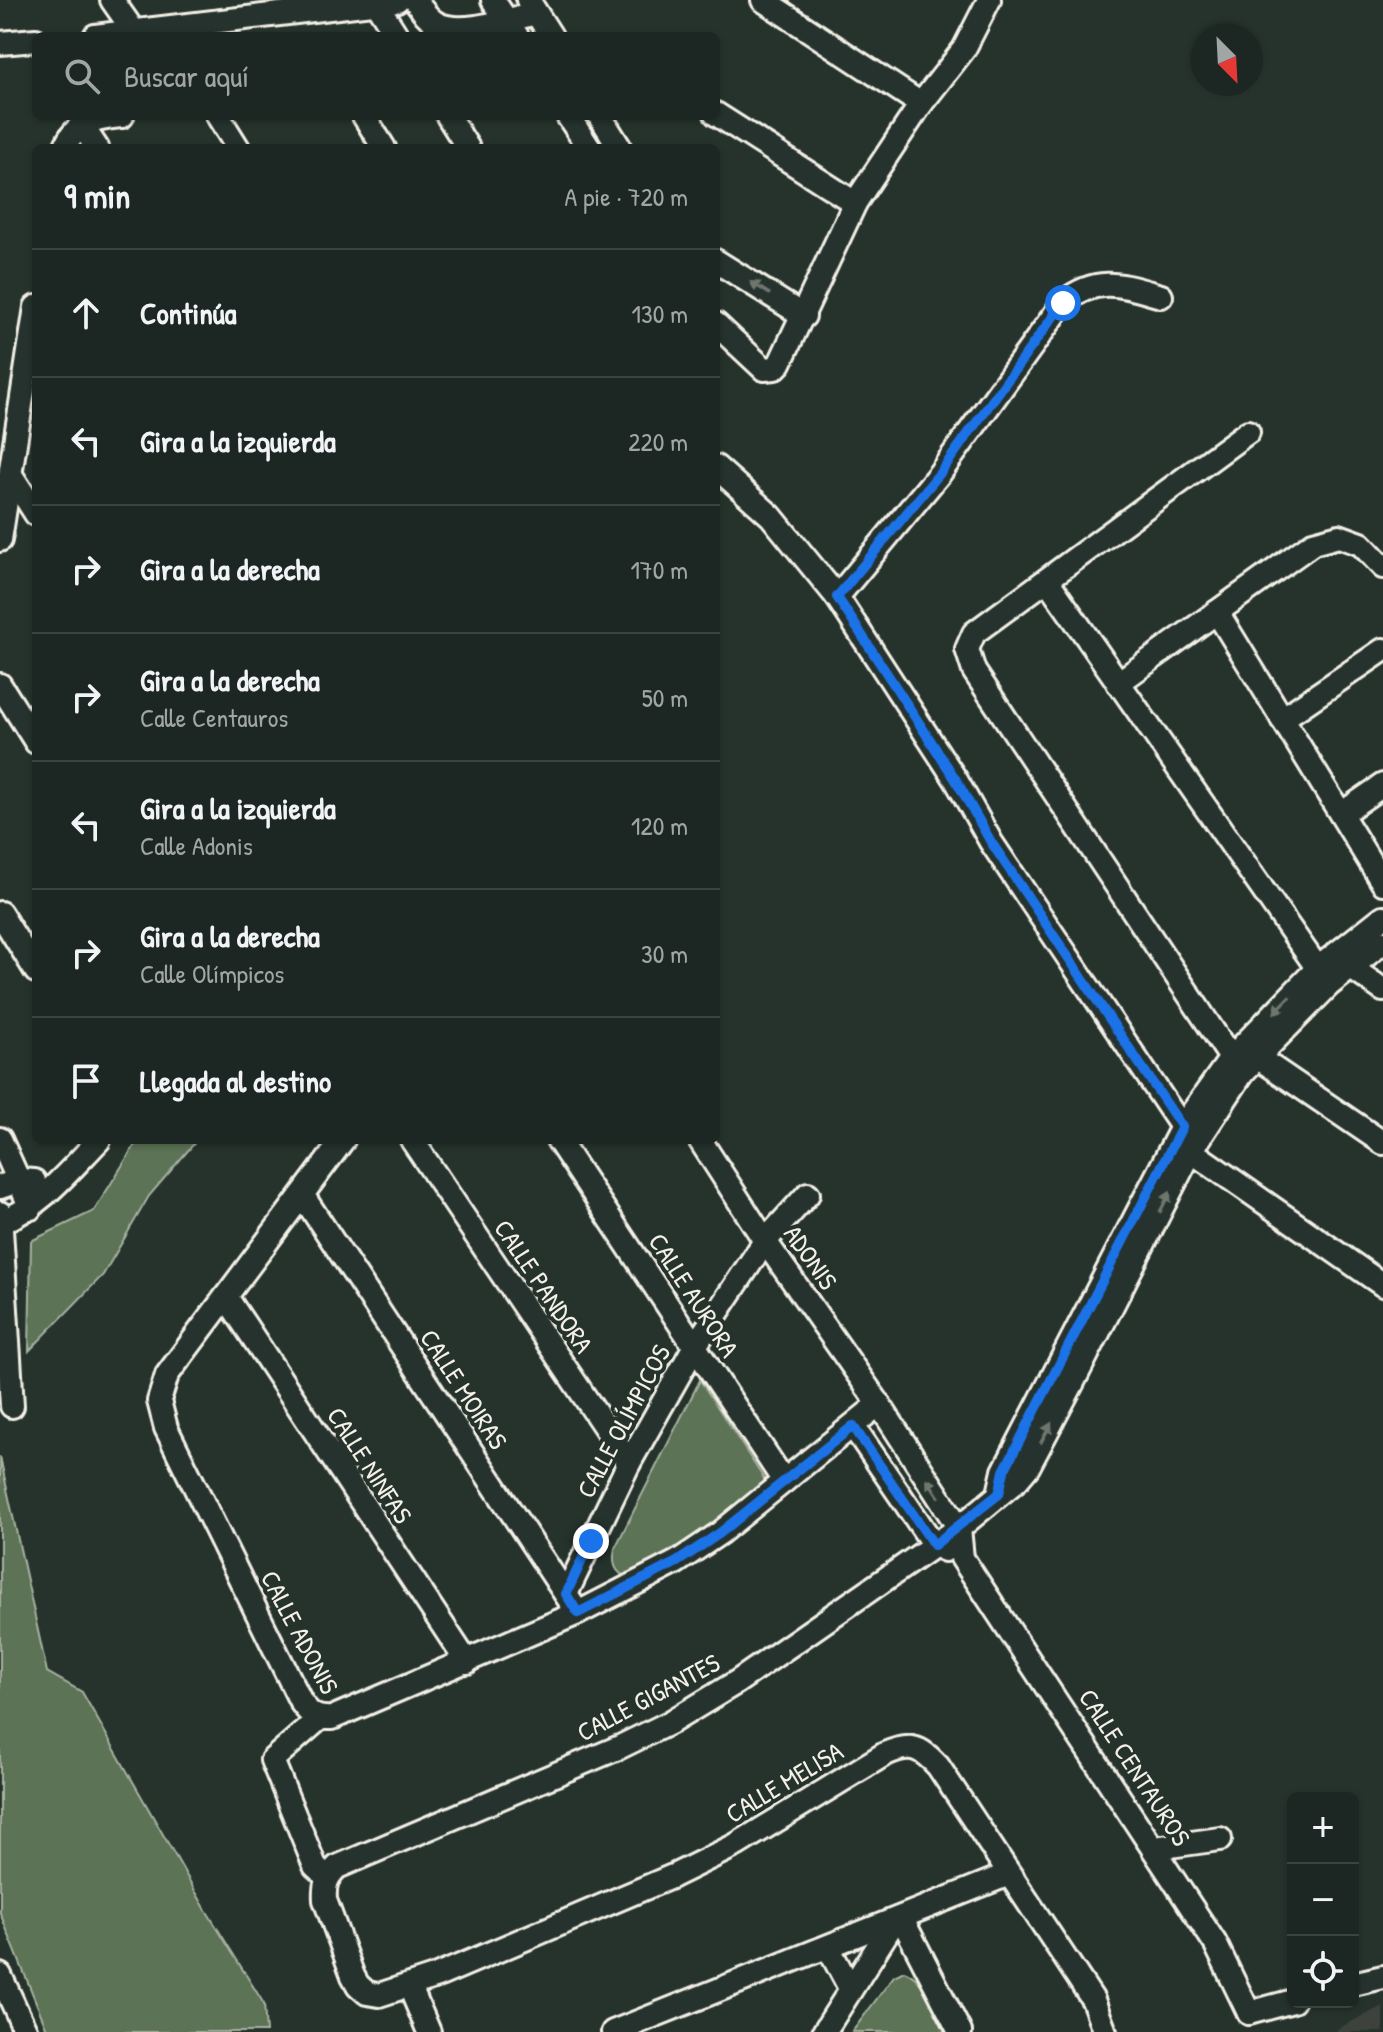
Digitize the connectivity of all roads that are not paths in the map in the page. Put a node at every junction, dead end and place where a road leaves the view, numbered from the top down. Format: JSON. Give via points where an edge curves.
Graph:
{"nodes":[{"id":1,"x":112,"y":0,"type":"edge"},
{"id":2,"x":415,"y":0,"type":"edge"},
{"id":3,"x":493,"y":0,"type":"edge"},
{"id":4,"x":763,"y":0,"type":"edge"},
{"id":5,"x":989,"y":0,"type":"edge"},
{"id":6,"x":386,"y":1,"type":"edge"},
{"id":7,"x":299,"y":5,"type":"edge"},
{"id":8,"x":532,"y":6,"type":"edge"},
{"id":9,"x":512,"y":28,"type":"edge"},
{"id":10,"x":134,"y":32,"type":"edge"},
{"id":11,"x":141,"y":32,"type":"edge"},
{"id":12,"x":396,"y":32,"type":"edge"},
{"id":13,"x":548,"y":32,"type":"edge"},
{"id":14,"x":32,"y":40,"type":"edge"},
{"id":15,"x":0,"y":43,"type":"edge"},
{"id":16,"x":921,"y":104,"type":"junction"},
{"id":17,"x":720,"y":117,"type":"edge"},
{"id":18,"x":102,"y":120,"type":"edge"},
{"id":19,"x":220,"y":120,"type":"edge"},
{"id":20,"x":366,"y":120,"type":"edge"},
{"id":21,"x":450,"y":120,"type":"edge"},
{"id":22,"x":571,"y":120,"type":"edge"},
{"id":23,"x":602,"y":120,"type":"edge"},
{"id":24,"x":81,"y":124,"type":"junction"},
{"id":25,"x":67,"y":144,"type":"edge"},
{"id":26,"x":94,"y":144,"type":"edge"},
{"id":27,"x":236,"y":144,"type":"edge"},
{"id":28,"x":382,"y":144,"type":"edge"},
{"id":29,"x":466,"y":144,"type":"edge"},
{"id":30,"x":586,"y":144,"type":"edge"},
{"id":31,"x":618,"y":144,"type":"edge"},
{"id":32,"x":855,"y":203,"type":"junction"},
{"id":33,"x":720,"y":264,"type":"edge"},
{"id":34,"x":1161,"y":296,"type":"dead end"},
{"id":35,"x":804,"y":316,"type":"junction"},
{"id":36,"x":720,"y":328,"type":"edge"},
{"id":37,"x":32,"y":334,"type":"edge"},
{"id":38,"x":1248,"y":432,"type":"dead end"},
{"id":39,"x":720,"y":471,"type":"edge"},
{"id":40,"x":11,"y":475,"type":"junction"},
{"id":41,"x":32,"y":508,"type":"edge"},
{"id":42,"x":0,"y":540,"type":"edge"},
{"id":43,"x":1379,"y":555,"type":"edge"},
{"id":44,"x":1047,"y":580,"type":"junction"},
{"id":45,"x":837,"y":597,"type":"junction"},
{"id":46,"x":1217,"y":612,"type":"junction"},
{"id":47,"x":1383,"y":650,"type":"edge"},
{"id":48,"x":1118,"y":683,"type":"junction"},
{"id":49,"x":0,"y":685,"type":"edge"},
{"id":50,"x":1282,"y":719,"type":"junction"},
{"id":51,"x":32,"y":736,"type":"edge"},
{"id":52,"x":1383,"y":785,"type":"edge"},
{"id":53,"x":1341,"y":814,"type":"junction"},
{"id":54,"x":1383,"y":883,"type":"edge"},
{"id":55,"x":0,"y":913,"type":"edge"},
{"id":56,"x":1383,"y":917,"type":"edge"},
{"id":57,"x":1383,"y":942,"type":"edge"},
{"id":58,"x":32,"y":965,"type":"edge"},
{"id":59,"x":1350,"y":967,"type":"junction"},
{"id":60,"x":1323,"y":977,"type":"junction"},
{"id":61,"x":1383,"y":990,"type":"edge"},
{"id":62,"x":1244,"y":1062,"type":"junction"},
{"id":63,"x":1182,"y":1127,"type":"junction"},
{"id":64,"x":0,"y":1139,"type":"edge"},
{"id":65,"x":1383,"y":1143,"type":"edge"},
{"id":66,"x":95,"y":1144,"type":"edge"},
{"id":67,"x":340,"y":1144,"type":"edge"},
{"id":68,"x":415,"y":1144,"type":"edge"},
{"id":69,"x":561,"y":1144,"type":"edge"},
{"id":70,"x":703,"y":1144,"type":"edge"},
{"id":71,"x":1191,"y":1151,"type":"junction"},
{"id":72,"x":59,"y":1183,"type":"junction"},
{"id":73,"x":10,"y":1184,"type":"edge"},
{"id":74,"x":808,"y":1194,"type":"dead end"},
{"id":75,"x":303,"y":1196,"type":"junction"},
{"id":76,"x":31,"y":1208,"type":"junction"},
{"id":77,"x":1,"y":1219,"type":"edge"},
{"id":78,"x":765,"y":1241,"type":"junction"},
{"id":79,"x":1383,"y":1285,"type":"edge"},
{"id":80,"x":227,"y":1298,"type":"junction"},
{"id":81,"x":695,"y":1346,"type":"junction"},
{"id":82,"x":879,"y":1404,"type":"junction"},
{"id":83,"x":12,"y":1406,"type":"dead end"},
{"id":84,"x":853,"y":1426,"type":"junction"},
{"id":85,"x":629,"y":1463,"type":"junction"},
{"id":86,"x":784,"y":1481,"type":"junction"},
{"id":87,"x":999,"y":1494,"type":"junction"},
{"id":88,"x":959,"y":1528,"type":"junction"},
{"id":89,"x":934,"y":1545,"type":"junction"},
{"id":90,"x":962,"y":1558,"type":"junction"},
{"id":91,"x":572,"y":1604,"type":"junction"},
{"id":92,"x":467,"y":1662,"type":"junction"},
{"id":93,"x":319,"y":1719,"type":"junction"},
{"id":94,"x":1220,"y":1839,"type":"dead end"},
{"id":95,"x":1155,"y":1848,"type":"junction"},
{"id":96,"x":332,"y":1872,"type":"junction"},
{"id":97,"x":1009,"y":1874,"type":"junction"},
{"id":98,"x":897,"y":1921,"type":"junction"},
{"id":99,"x":828,"y":1947,"type":"junction"},
{"id":100,"x":0,"y":1975,"type":"edge"},
{"id":101,"x":1383,"y":1977,"type":"edge"},
{"id":102,"x":1359,"y":1983,"type":"edge"},
{"id":103,"x":410,"y":1987,"type":"junction"},
{"id":104,"x":850,"y":1988,"type":"junction"},
{"id":105,"x":1287,"y":2004,"type":"edge"},
{"id":106,"x":1248,"y":2023,"type":"edge"},
{"id":107,"x":26,"y":2032,"type":"edge"},
{"id":108,"x":429,"y":2032,"type":"edge"},
{"id":109,"x":613,"y":2032,"type":"edge"},
{"id":110,"x":824,"y":2032,"type":"edge"},
{"id":111,"x":960,"y":2032,"type":"edge"},
{"id":112,"x":1105,"y":2032,"type":"edge"}],
"edges":[{"from":1,"to":10,"type":"street"},
{"from":2,"to":9,"type":"street","via":[[444,27]]},
{"from":3,"to":9,"type":"street"},
{"from":4,"to":16,"type":"street"},
{"from":5,"to":16,"type":"street","via":[[964,49]]},
{"from":6,"to":7,"type":"street"},
{"from":6,"to":12,"type":"street"},
{"from":7,"to":11,"type":"street"},
{"from":8,"to":9,"type":"street"},
{"from":8,"to":13,"type":"street"},
{"from":14,"to":15,"type":"street"},
{"from":16,"to":32,"type":"street"},
{"from":17,"to":32,"type":"street"},
{"from":18,"to":24,"type":"street"},
{"from":19,"to":27,"type":"street"},
{"from":20,"to":28,"type":"street"},
{"from":21,"to":29,"type":"street"},
{"from":22,"to":30,"type":"street"},
{"from":23,"to":31,"type":"street"},
{"from":24,"to":25,"type":"street"},
{"from":24,"to":26,"type":"street"},
{"from":32,"to":35,"type":"street"},
{"from":35,"to":33,"type":"street","one_way":true},
{"from":34,"to":45,"type":"street","via":[[1107,283],[1063,303],[940,473]]},
{"from":35,"to":36,"type":"street","via":[[775,368],[764,369]]},
{"from":37,"to":40,"type":"street"},
{"from":38,"to":44,"type":"street"},
{"from":39,"to":45,"type":"street","via":[[771,516]]},
{"from":40,"to":41,"type":"street"},
{"from":40,"to":42,"type":"street"},
{"from":43,"to":46,"type":"street","via":[[1339,536],[1313,543]]},
{"from":44,"to":48,"type":"street"},
{"from":44,"to":62,"type":"street","via":[[974,633],[967,649],[974,671]]},
{"from":45,"to":63,"type":"street","via":[[991,842]]},
{"from":46,"to":48,"type":"street"},
{"from":46,"to":50,"type":"street"},
{"from":47,"to":50,"type":"street"},
{"from":48,"to":60,"type":"street"},
{"from":49,"to":51,"type":"street"},
{"from":50,"to":53,"type":"street"},
{"from":52,"to":53,"type":"street"},
{"from":53,"to":54,"type":"street"},
{"from":55,"to":58,"type":"street"},
{"from":56,"to":60,"type":"street"},
{"from":57,"to":59,"type":"street"},
{"from":59,"to":60,"type":"street"},
{"from":59,"to":61,"type":"street"},
{"from":60,"to":62,"type":"street"},
{"from":62,"to":63,"type":"street"},
{"from":62,"to":65,"type":"street"},
{"from":62,"to":71,"type":"street","name":"CALLE GIGANTES"},
{"from":63,"to":71,"type":"street"},
{"from":63,"to":87,"type":"street","via":[[1004,1471]]},
{"from":64,"to":73,"type":"street"},
{"from":66,"to":72,"type":"street"},
{"from":67,"to":75,"type":"street","name":"CALLE ADONIS"},
{"from":68,"to":85,"type":"street","name":"CALLE PANDORA"},
{"from":69,"to":81,"type":"street","name":"CALLE AURORA"},
{"from":70,"to":78,"type":"street","name":"ADONIS"},
{"from":71,"to":79,"type":"street"},
{"from":87,"to":71,"type":"street","name":"CALLE GIGANTES","one_way":true,"via":[[1028,1467]]},
{"from":72,"to":73,"type":"street"},
{"from":72,"to":76,"type":"street"},
{"from":73,"to":76,"type":"street"},
{"from":74,"to":78,"type":"street","name":"CALLE OLÍMPICOS"},
{"from":75,"to":80,"type":"street","name":"CALLE ADONIS"},
{"from":75,"to":91,"type":"street","name":"CALLE MOIRAS"},
{"from":76,"to":77,"type":"street"},
{"from":77,"to":83,"type":"street"},
{"from":78,"to":81,"type":"street","name":"CALLE OLÍMPICOS"},
{"from":78,"to":82,"type":"street","name":"ADONIS"},
{"from":80,"to":92,"type":"street","name":"CALLE NINFAS"},
{"from":80,"to":93,"type":"street","name":"CALLE ADONIS","via":[[167,1375],[159,1401],[166,1428],[294,1689]]},
{"from":81,"to":85,"type":"street","name":"CALLE OLÍMPICOS"},
{"from":81,"to":86,"type":"street","name":"CALLE AURORA"},
{"from":82,"to":84,"type":"street","name":"CALLE ADONIS"},
{"from":88,"to":82,"type":"street","name":"CALLE CENTAUROS","one_way":true},
{"from":84,"to":86,"type":"street","name":"CALLE ADONIS"},
{"from":84,"to":89,"type":"street"},
{"from":85,"to":91,"type":"street","name":"CALLE OLÍMPICOS"},
{"from":86,"to":91,"type":"street","name":"CALLE ADONIS","via":[[677,1562]]},
{"from":87,"to":88,"type":"street","name":"CALLE GIGANTES"},
{"from":88,"to":89,"type":"street","name":"CALLE GIGANTES"},
{"from":88,"to":90,"type":"street","name":"CALLE CENTAUROS"},
{"from":89,"to":90,"type":"street"},
{"from":89,"to":96,"type":"street","name":"CALLE GIGANTES","via":[[671,1722]]},
{"from":90,"to":95,"type":"street","name":"CALLE CENTAUROS"},
{"from":91,"to":92,"type":"street","name":"CALLE ADONIS"},
{"from":92,"to":93,"type":"street","name":"CALLE ADONIS"},
{"from":93,"to":96,"type":"street","via":[[272,1760],[315,1866]]},
{"from":94,"to":95,"type":"street"},
{"from":95,"to":106,"type":"street","name":"CALLE CENTAUROS","via":[[1215,1943]]},
{"from":96,"to":103,"type":"street","via":[[324,1887],[325,1900],[358,1985],[379,1995]]},
{"from":97,"to":98,"type":"street"},
{"from":97,"to":103,"type":"street","name":"CALLE MELISA","via":[[938,1766],[922,1750],[910,1747],[885,1754],[736,1845],[673,1876]]},
{"from":97,"to":112,"type":"street","name":"CALLE MELISA","via":[[1093,2000]]},
{"from":98,"to":99,"type":"street"},
{"from":98,"to":104,"type":"street"},
{"from":98,"to":111,"type":"street"},
{"from":99,"to":104,"type":"street"},
{"from":99,"to":109,"type":"street"},
{"from":100,"to":107,"type":"street"},
{"from":101,"to":102,"type":"street"},
{"from":103,"to":108,"type":"street"},
{"from":104,"to":110,"type":"street"},
{"from":105,"to":106,"type":"street"}]}
